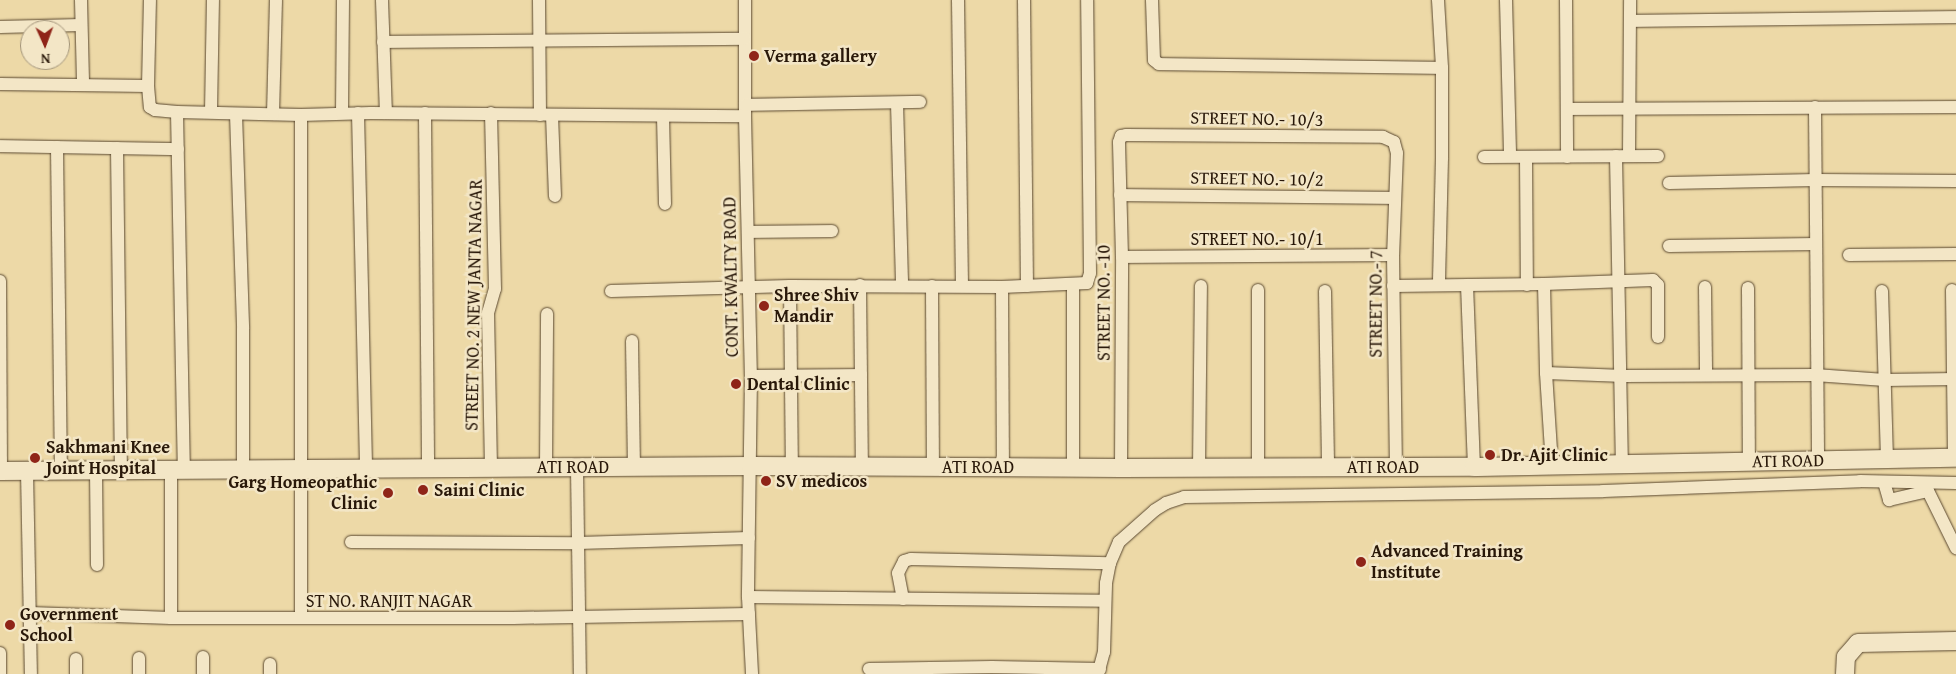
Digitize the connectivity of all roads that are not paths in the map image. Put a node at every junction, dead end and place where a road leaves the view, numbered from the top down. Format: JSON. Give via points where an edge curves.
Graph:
{"nodes":[{"id":1,"x":81,"y":0,"type":"edge"},
{"id":2,"x":150,"y":0,"type":"edge"},
{"id":3,"x":213,"y":0,"type":"edge"},
{"id":4,"x":276,"y":0,"type":"edge"},
{"id":5,"x":343,"y":0,"type":"edge"},
{"id":6,"x":382,"y":0,"type":"edge"},
{"id":7,"x":539,"y":0,"type":"edge"},
{"id":8,"x":745,"y":0,"type":"edge"},
{"id":9,"x":958,"y":0,"type":"edge"},
{"id":10,"x":1024,"y":0,"type":"edge"},
{"id":11,"x":1087,"y":0,"type":"edge"},
{"id":12,"x":1152,"y":0,"type":"edge"},
{"id":13,"x":1438,"y":0,"type":"edge"},
{"id":14,"x":1506,"y":0,"type":"edge"},
{"id":15,"x":1566,"y":0,"type":"edge"},
{"id":16,"x":1630,"y":0,"type":"edge"},
{"id":17,"x":1956,"y":17,"type":"edge"},
{"id":18,"x":1630,"y":20,"type":"junction"},
{"id":19,"x":81,"y":25,"type":"junction"},
{"id":20,"x":0,"y":27,"type":"edge"},
{"id":21,"x":746,"y":39,"type":"junction"},
{"id":22,"x":538,"y":41,"type":"junction"},
{"id":23,"x":383,"y":42,"type":"junction"},
{"id":24,"x":1442,"y":68,"type":"junction"},
{"id":25,"x":0,"y":84,"type":"edge"},
{"id":26,"x":83,"y":84,"type":"junction"},
{"id":27,"x":148,"y":86,"type":"junction"},
{"id":28,"x":920,"y":102,"type":"dead end"},
{"id":29,"x":897,"y":103,"type":"junction"},
{"id":30,"x":1815,"y":107,"type":"junction"},
{"id":31,"x":1956,"y":107,"type":"edge"},
{"id":32,"x":1630,"y":108,"type":"junction"},
{"id":33,"x":745,"y":110,"type":"junction"},
{"id":34,"x":1567,"y":110,"type":"junction"},
{"id":35,"x":177,"y":112,"type":"junction"},
{"id":36,"x":212,"y":112,"type":"junction"},
{"id":37,"x":342,"y":113,"type":"junction"},
{"id":38,"x":358,"y":113,"type":"junction"},
{"id":39,"x":386,"y":113,"type":"junction"},
{"id":40,"x":425,"y":113,"type":"junction"},
{"id":41,"x":491,"y":113,"type":"junction"},
{"id":42,"x":236,"y":114,"type":"junction"},
{"id":43,"x":273,"y":114,"type":"junction"},
{"id":44,"x":301,"y":115,"type":"junction"},
{"id":45,"x":546,"y":115,"type":"junction"},
{"id":46,"x":663,"y":116,"type":"junction"},
{"id":47,"x":1120,"y":138,"type":"joint"},
{"id":48,"x":1394,"y":142,"type":"joint"},
{"id":49,"x":0,"y":146,"type":"edge"},
{"id":50,"x":56,"y":147,"type":"junction"},
{"id":51,"x":117,"y":148,"type":"junction"},
{"id":52,"x":178,"y":149,"type":"junction"},
{"id":53,"x":1510,"y":156,"type":"junction"},
{"id":54,"x":1623,"y":156,"type":"junction"},
{"id":55,"x":1658,"y":156,"type":"dead end"},
{"id":56,"x":1484,"y":157,"type":"dead end"},
{"id":57,"x":1526,"y":157,"type":"junction"},
{"id":58,"x":1567,"y":157,"type":"junction"},
{"id":59,"x":1816,"y":180,"type":"junction"},
{"id":60,"x":1956,"y":180,"type":"edge"},
{"id":61,"x":1669,"y":183,"type":"dead end"},
{"id":62,"x":1120,"y":195,"type":"junction"},
{"id":63,"x":555,"y":196,"type":"dead end"},
{"id":64,"x":1394,"y":198,"type":"junction"},
{"id":65,"x":664,"y":204,"type":"dead end"},
{"id":66,"x":832,"y":231,"type":"dead end"},
{"id":67,"x":748,"y":232,"type":"junction"},
{"id":68,"x":1816,"y":244,"type":"junction"},
{"id":69,"x":1669,"y":246,"type":"dead end"},
{"id":70,"x":1956,"y":254,"type":"edge"},
{"id":71,"x":1849,"y":255,"type":"dead end"},
{"id":72,"x":1122,"y":256,"type":"junction"},
{"id":73,"x":1393,"y":256,"type":"junction"},
{"id":74,"x":0,"y":281,"type":"edge"},
{"id":75,"x":1617,"y":281,"type":"junction"},
{"id":76,"x":1073,"y":284,"type":"junction"},
{"id":77,"x":1544,"y":284,"type":"junction"},
{"id":78,"x":1439,"y":285,"type":"junction"},
{"id":79,"x":1467,"y":285,"type":"junction"},
{"id":80,"x":1527,"y":285,"type":"junction"},
{"id":81,"x":790,"y":286,"type":"junction"},
{"id":82,"x":860,"y":286,"type":"junction"},
{"id":83,"x":902,"y":286,"type":"junction"},
{"id":84,"x":932,"y":286,"type":"junction"},
{"id":85,"x":962,"y":286,"type":"junction"},
{"id":86,"x":1027,"y":286,"type":"junction"},
{"id":87,"x":1201,"y":286,"type":"dead end"},
{"id":88,"x":1393,"y":286,"type":"junction"},
{"id":89,"x":1002,"y":287,"type":"junction"},
{"id":90,"x":1705,"y":287,"type":"dead end"},
{"id":91,"x":750,"y":288,"type":"junction"},
{"id":92,"x":1748,"y":288,"type":"dead end"},
{"id":93,"x":1258,"y":290,"type":"dead end"},
{"id":94,"x":1952,"y":290,"type":"dead end"},
{"id":95,"x":611,"y":291,"type":"dead end"},
{"id":96,"x":1882,"y":291,"type":"dead end"},
{"id":97,"x":1325,"y":292,"type":"dead end"},
{"id":98,"x":547,"y":314,"type":"dead end"},
{"id":99,"x":1658,"y":337,"type":"dead end"},
{"id":100,"x":632,"y":341,"type":"dead end"},
{"id":101,"x":1546,"y":374,"type":"junction"},
{"id":102,"x":790,"y":375,"type":"junction"},
{"id":103,"x":861,"y":375,"type":"junction"},
{"id":104,"x":1706,"y":375,"type":"junction"},
{"id":105,"x":1749,"y":375,"type":"junction"},
{"id":106,"x":1815,"y":375,"type":"junction"},
{"id":107,"x":751,"y":376,"type":"junction"},
{"id":108,"x":1622,"y":376,"type":"junction"},
{"id":109,"x":1954,"y":379,"type":"edge"},
{"id":110,"x":1885,"y":380,"type":"junction"},
{"id":111,"x":1955,"y":458,"type":"edge"},
{"id":112,"x":1887,"y":459,"type":"junction"},
{"id":113,"x":1818,"y":460,"type":"junction"},
{"id":114,"x":1749,"y":462,"type":"junction"},
{"id":115,"x":1622,"y":465,"type":"junction"},
{"id":116,"x":751,"y":466,"type":"junction"},
{"id":117,"x":1552,"y":466,"type":"junction"},
{"id":118,"x":634,"y":467,"type":"junction"},
{"id":119,"x":792,"y":467,"type":"junction"},
{"id":120,"x":862,"y":467,"type":"junction"},
{"id":121,"x":934,"y":467,"type":"junction"},
{"id":122,"x":1003,"y":467,"type":"junction"},
{"id":123,"x":1328,"y":467,"type":"junction"},
{"id":124,"x":1396,"y":467,"type":"junction"},
{"id":125,"x":1474,"y":467,"type":"junction"},
{"id":126,"x":366,"y":468,"type":"junction"},
{"id":127,"x":490,"y":468,"type":"junction"},
{"id":128,"x":546,"y":468,"type":"junction"},
{"id":129,"x":577,"y":468,"type":"junction"},
{"id":130,"x":1073,"y":468,"type":"junction"},
{"id":131,"x":1121,"y":468,"type":"junction"},
{"id":132,"x":1199,"y":468,"type":"junction"},
{"id":133,"x":1258,"y":468,"type":"junction"},
{"id":134,"x":243,"y":469,"type":"junction"},
{"id":135,"x":428,"y":469,"type":"junction"},
{"id":136,"x":62,"y":470,"type":"junction"},
{"id":137,"x":96,"y":470,"type":"junction"},
{"id":138,"x":121,"y":470,"type":"junction"},
{"id":139,"x":178,"y":470,"type":"junction"},
{"id":140,"x":302,"y":470,"type":"junction"},
{"id":141,"x":27,"y":471,"type":"junction"},
{"id":142,"x":1,"y":472,"type":"edge"},
{"id":143,"x":1884,"y":482,"type":"junction"},
{"id":144,"x":1956,"y":482,"type":"edge"},
{"id":145,"x":749,"y":538,"type":"junction"},
{"id":146,"x":351,"y":542,"type":"dead end"},
{"id":147,"x":578,"y":543,"type":"junction"},
{"id":148,"x":1956,"y":548,"type":"edge"},
{"id":149,"x":1110,"y":563,"type":"junction"},
{"id":150,"x":97,"y":565,"type":"dead end"},
{"id":151,"x":748,"y":597,"type":"junction"},
{"id":152,"x":903,"y":599,"type":"junction"},
{"id":153,"x":1105,"y":601,"type":"junction"},
{"id":154,"x":30,"y":613,"type":"junction"},
{"id":155,"x":749,"y":614,"type":"junction"},
{"id":156,"x":580,"y":616,"type":"junction"},
{"id":157,"x":171,"y":618,"type":"junction"},
{"id":158,"x":301,"y":618,"type":"junction"},
{"id":159,"x":1956,"y":641,"type":"edge"},
{"id":160,"x":0,"y":653,"type":"edge"},
{"id":161,"x":203,"y":657,"type":"dead end"},
{"id":162,"x":139,"y":658,"type":"dead end"},
{"id":163,"x":76,"y":659,"type":"dead end"},
{"id":164,"x":869,"y":669,"type":"dead end"},
{"id":165,"x":1099,"y":671,"type":"edge"},
{"id":166,"x":0,"y":674,"type":"edge"},
{"id":167,"x":31,"y":674,"type":"edge"},
{"id":168,"x":76,"y":674,"type":"edge"},
{"id":169,"x":139,"y":674,"type":"edge"},
{"id":170,"x":203,"y":674,"type":"edge"},
{"id":171,"x":580,"y":674,"type":"edge"},
{"id":172,"x":752,"y":674,"type":"edge"},
{"id":173,"x":1845,"y":674,"type":"edge"}],
"edges":[{"from":1,"to":19,"type":"street"},
{"from":2,"to":27,"type":"street"},
{"from":3,"to":36,"type":"street"},
{"from":4,"to":43,"type":"street"},
{"from":5,"to":37,"type":"street"},
{"from":6,"to":23,"type":"street"},
{"from":7,"to":22,"type":"street"},
{"from":8,"to":21,"type":"street","name":"CONT. KWALTY ROAD"},
{"from":9,"to":85,"type":"street"},
{"from":10,"to":86,"type":"street"},
{"from":11,"to":76,"type":"street","via":[[1090,274],[1087,283]]},
{"from":12,"to":24,"type":"street","via":[[1156,64]]},
{"from":13,"to":24,"type":"street"},
{"from":14,"to":53,"type":"street"},
{"from":15,"to":34,"type":"street"},
{"from":16,"to":18,"type":"street"},
{"from":17,"to":18,"type":"street"},
{"from":18,"to":32,"type":"street"},
{"from":19,"to":20,"type":"street"},
{"from":19,"to":26,"type":"street"},
{"from":21,"to":22,"type":"street"},
{"from":21,"to":33,"type":"street","name":"CONT. KWALTY ROAD"},
{"from":22,"to":23,"type":"street"},
{"from":22,"to":45,"type":"street"},
{"from":23,"to":39,"type":"street"},
{"from":24,"to":78,"type":"street"},
{"from":25,"to":26,"type":"street"},
{"from":26,"to":27,"type":"street"},
{"from":27,"to":35,"type":"street","via":[[150,107]]},
{"from":28,"to":29,"type":"street"},
{"from":29,"to":33,"type":"street"},
{"from":29,"to":83,"type":"street"},
{"from":30,"to":31,"type":"street"},
{"from":30,"to":32,"type":"street"},
{"from":30,"to":59,"type":"street"},
{"from":32,"to":34,"type":"street"},
{"from":32,"to":54,"type":"street"},
{"from":33,"to":46,"type":"street"},
{"from":33,"to":67,"type":"street","name":"CONT. KWALTY ROAD"},
{"from":34,"to":58,"type":"street"},
{"from":35,"to":36,"type":"street"},
{"from":35,"to":52,"type":"street"},
{"from":36,"to":42,"type":"street"},
{"from":37,"to":38,"type":"street"},
{"from":37,"to":44,"type":"street"},
{"from":38,"to":39,"type":"street"},
{"from":38,"to":126,"type":"street"},
{"from":39,"to":40,"type":"street"},
{"from":40,"to":41,"type":"street"},
{"from":40,"to":135,"type":"street"},
{"from":41,"to":45,"type":"street"},
{"from":41,"to":127,"type":"street","name":"STREET NO. 2 NEW JANTA NAGAR","via":[[495,289],[488,312]]},
{"from":42,"to":43,"type":"street"},
{"from":42,"to":134,"type":"street","via":[[243,329]]},
{"from":43,"to":44,"type":"street"},
{"from":44,"to":140,"type":"street"},
{"from":45,"to":46,"type":"street"},
{"from":45,"to":63,"type":"street"},
{"from":46,"to":65,"type":"street"},
{"from":47,"to":48,"type":"street","name":"STREET NO.- 10/3","via":[[1126,135],[1382,137]]},
{"from":47,"to":62,"type":"street","name":"STREET NO. -10"},
{"from":48,"to":64,"type":"street","name":"STREET NO.- 7","via":[[1397,153]]},
{"from":49,"to":50,"type":"street"},
{"from":50,"to":51,"type":"street"},
{"from":50,"to":136,"type":"street"},
{"from":51,"to":52,"type":"street"},
{"from":51,"to":138,"type":"street"},
{"from":52,"to":139,"type":"street"},
{"from":53,"to":56,"type":"street"},
{"from":53,"to":57,"type":"street"},
{"from":54,"to":55,"type":"street"},
{"from":54,"to":58,"type":"street"},
{"from":54,"to":75,"type":"street"},
{"from":57,"to":58,"type":"street"},
{"from":57,"to":80,"type":"street"},
{"from":59,"to":60,"type":"street"},
{"from":59,"to":61,"type":"street"},
{"from":59,"to":68,"type":"street"},
{"from":62,"to":64,"type":"street","name":"STREET NO.- 10/2"},
{"from":62,"to":72,"type":"street","name":"STREET NO. -10"},
{"from":64,"to":73,"type":"street","name":"STREET NO.- 7"},
{"from":66,"to":67,"type":"street"},
{"from":67,"to":91,"type":"street","name":"CONT. KWALTY ROAD"},
{"from":68,"to":69,"type":"street"},
{"from":68,"to":106,"type":"street"},
{"from":70,"to":71,"type":"street"},
{"from":72,"to":73,"type":"street","name":"STREET NO.- 10/1"},
{"from":72,"to":131,"type":"street","name":"STREET NO. -10"},
{"from":73,"to":88,"type":"street","name":"STREET NO.- 7"},
{"from":74,"to":142,"type":"street"},
{"from":75,"to":77,"type":"street"},
{"from":75,"to":99,"type":"street","via":[[1657,281]]},
{"from":75,"to":108,"type":"street"},
{"from":76,"to":86,"type":"street"},
{"from":76,"to":130,"type":"street"},
{"from":77,"to":80,"type":"street"},
{"from":77,"to":101,"type":"street"},
{"from":78,"to":79,"type":"street"},
{"from":78,"to":88,"type":"street"},
{"from":79,"to":80,"type":"street"},
{"from":79,"to":125,"type":"street"},
{"from":81,"to":82,"type":"street"},
{"from":81,"to":91,"type":"street"},
{"from":81,"to":102,"type":"street"},
{"from":82,"to":83,"type":"street"},
{"from":82,"to":103,"type":"street"},
{"from":83,"to":84,"type":"street"},
{"from":84,"to":85,"type":"street"},
{"from":84,"to":121,"type":"street"},
{"from":85,"to":89,"type":"street"},
{"from":86,"to":89,"type":"street"},
{"from":87,"to":132,"type":"street"},
{"from":88,"to":124,"type":"street","name":"STREET NO.- 7"},
{"from":89,"to":122,"type":"street"},
{"from":90,"to":104,"type":"street"},
{"from":91,"to":95,"type":"street"},
{"from":91,"to":107,"type":"street","name":"CONT. KWALTY ROAD"},
{"from":92,"to":105,"type":"street"},
{"from":93,"to":133,"type":"street"},
{"from":94,"to":109,"type":"street"},
{"from":96,"to":110,"type":"street"},
{"from":97,"to":123,"type":"street"},
{"from":98,"to":128,"type":"street"},
{"from":100,"to":118,"type":"street"},
{"from":101,"to":108,"type":"street"},
{"from":101,"to":117,"type":"street"},
{"from":102,"to":103,"type":"street"},
{"from":102,"to":107,"type":"street"},
{"from":102,"to":119,"type":"street"},
{"from":103,"to":120,"type":"street"},
{"from":104,"to":105,"type":"street"},
{"from":104,"to":108,"type":"street"},
{"from":105,"to":106,"type":"street"},
{"from":105,"to":114,"type":"street"},
{"from":106,"to":110,"type":"street"},
{"from":106,"to":113,"type":"street"},
{"from":107,"to":116,"type":"street","name":"CONT. KWALTY ROAD"},
{"from":108,"to":115,"type":"street"},
{"from":109,"to":110,"type":"street"},
{"from":109,"to":111,"type":"street"},
{"from":110,"to":112,"type":"street"},
{"from":111,"to":112,"type":"street","name":"ATI ROAD"},
{"from":112,"to":113,"type":"street","name":"ATI ROAD"},
{"from":113,"to":114,"type":"street","name":"ATI ROAD"},
{"from":114,"to":115,"type":"street","name":"ATI ROAD"},
{"from":115,"to":117,"type":"street","name":"ATI ROAD"},
{"from":116,"to":118,"type":"street","name":"ATI ROAD"},
{"from":116,"to":119,"type":"street","name":"ATI ROAD"},
{"from":116,"to":145,"type":"street","name":"CONT. KWALTY ROAD"},
{"from":117,"to":125,"type":"street","name":"ATI ROAD"},
{"from":118,"to":129,"type":"street","name":"ATI ROAD"},
{"from":119,"to":120,"type":"street","name":"ATI ROAD"},
{"from":120,"to":121,"type":"street","name":"ATI ROAD"},
{"from":121,"to":122,"type":"street","name":"ATI ROAD"},
{"from":122,"to":130,"type":"street","name":"ATI ROAD"},
{"from":123,"to":124,"type":"street","name":"ATI ROAD"},
{"from":123,"to":133,"type":"street","name":"ATI ROAD"},
{"from":124,"to":125,"type":"street","name":"ATI ROAD"},
{"from":126,"to":135,"type":"street","name":"ATI ROAD"},
{"from":126,"to":140,"type":"street","name":"ATI ROAD"},
{"from":127,"to":128,"type":"street","name":"ATI ROAD"},
{"from":127,"to":135,"type":"street","name":"ATI ROAD"},
{"from":128,"to":129,"type":"street","name":"ATI ROAD"},
{"from":129,"to":147,"type":"street"},
{"from":130,"to":131,"type":"street","name":"ATI ROAD"},
{"from":131,"to":132,"type":"street","name":"ATI ROAD"},
{"from":132,"to":133,"type":"street","name":"ATI ROAD"},
{"from":134,"to":139,"type":"street","name":"ATI ROAD"},
{"from":134,"to":140,"type":"street","name":"ATI ROAD"},
{"from":136,"to":137,"type":"street","name":"ATI ROAD"},
{"from":136,"to":141,"type":"street","name":"ATI ROAD"},
{"from":137,"to":138,"type":"street","name":"ATI ROAD"},
{"from":137,"to":150,"type":"street"},
{"from":138,"to":139,"type":"street","name":"ATI ROAD"},
{"from":139,"to":157,"type":"street"},
{"from":140,"to":158,"type":"street"},
{"from":141,"to":142,"type":"street","name":"ATI ROAD"},
{"from":141,"to":154,"type":"street"},
{"from":143,"to":144,"type":"street"},
{"from":143,"to":148,"type":"street","via":[[1889,500],[1928,491]]},
{"from":143,"to":149,"type":"street","via":[[1603,491],[1184,497],[1166,503],[1137,524],[1120,542]]},
{"from":145,"to":147,"type":"street"},
{"from":145,"to":151,"type":"street","name":"CONT. KWALTY ROAD"},
{"from":146,"to":147,"type":"street"},
{"from":147,"to":156,"type":"street"},
{"from":149,"to":152,"type":"street","via":[[911,559],[904,561],[898,574]]},
{"from":149,"to":153,"type":"street"},
{"from":151,"to":152,"type":"street"},
{"from":151,"to":155,"type":"street","name":"CONT. KWALTY ROAD"},
{"from":152,"to":153,"type":"street"},
{"from":153,"to":165,"type":"street","via":[[1104,652]]},
{"from":154,"to":157,"type":"street","name":"ST NO. RANJIT NAGAR"},
{"from":154,"to":167,"type":"street"},
{"from":155,"to":156,"type":"street","name":"ST NO. RANJIT NAGAR"},
{"from":155,"to":172,"type":"street","name":"CONT. KWALTY ROAD"},
{"from":156,"to":158,"type":"street","name":"ST NO. RANJIT NAGAR"},
{"from":156,"to":171,"type":"street"},
{"from":157,"to":158,"type":"street","name":"ST NO. RANJIT NAGAR"},
{"from":159,"to":173,"type":"street","via":[[1858,643],[1846,657]]},
{"from":160,"to":166,"type":"street"},
{"from":161,"to":170,"type":"street"},
{"from":162,"to":169,"type":"street"},
{"from":163,"to":168,"type":"street"},
{"from":164,"to":165,"type":"street","via":[[992,667]]}]}
